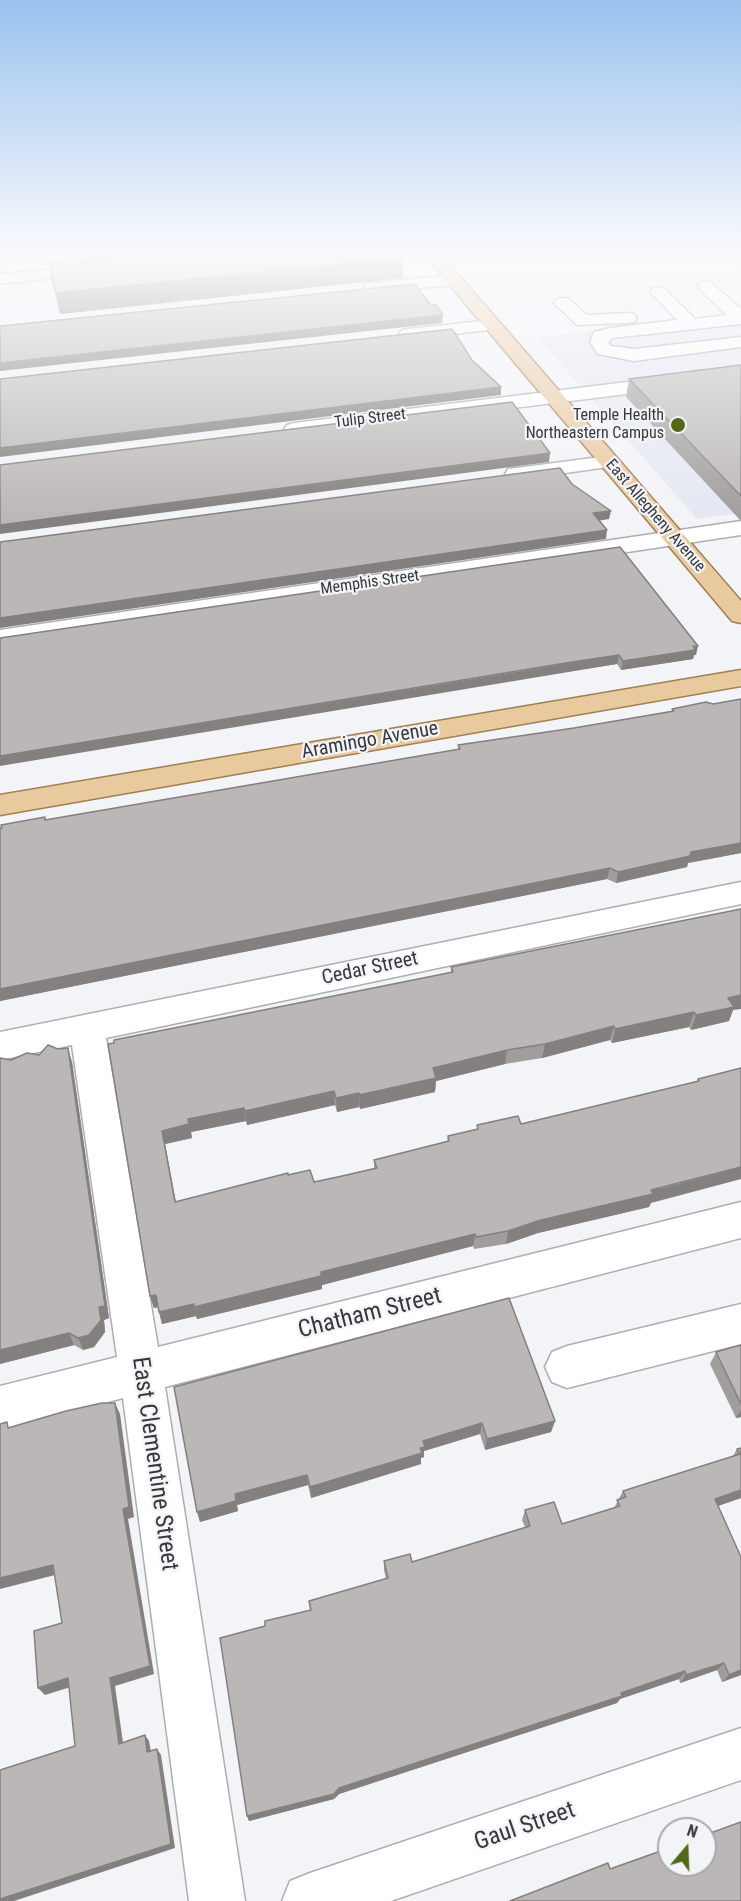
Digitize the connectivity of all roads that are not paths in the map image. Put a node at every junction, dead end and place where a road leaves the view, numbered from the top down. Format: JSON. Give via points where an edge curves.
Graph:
{"nodes":[{"id":1,"x":505,"y":340,"type":"edge"},
{"id":2,"x":599,"y":340,"type":"edge"},
{"id":3,"x":741,"y":342,"type":"edge"},
{"id":4,"x":709,"y":346,"type":"junction"},
{"id":5,"x":740,"y":374,"type":"edge"},
{"id":6,"x":554,"y":397,"type":"junction"},
{"id":7,"x":271,"y":432,"type":"edge"},
{"id":8,"x":608,"y":462,"type":"junction"},
{"id":9,"x":491,"y":477,"type":"edge"},
{"id":10,"x":741,"y":528,"type":"edge"},
{"id":11,"x":674,"y":538,"type":"junction"},
{"id":12,"x":741,"y":616,"type":"edge"},
{"id":13,"x":0,"y":638,"type":"edge"},
{"id":14,"x":741,"y":678,"type":"edge"},
{"id":15,"x":0,"y":805,"type":"edge"},
{"id":16,"x":741,"y":893,"type":"edge"},
{"id":17,"x":87,"y":1028,"type":"junction"},
{"id":18,"x":0,"y":1046,"type":"edge"},
{"id":19,"x":741,"y":1220,"type":"edge"},
{"id":20,"x":741,"y":1324,"type":"edge"},
{"id":21,"x":567,"y":1367,"type":"dead end"},
{"id":22,"x":141,"y":1372,"type":"junction"},
{"id":23,"x":0,"y":1408,"type":"edge"},
{"id":24,"x":741,"y":1754,"type":"edge"},
{"id":25,"x":217,"y":1901,"type":"edge"},
{"id":26,"x":310,"y":1901,"type":"edge"}],
"edges":[{"from":1,"to":6,"type":"main road","name":"East Allegheny Avenue"},
{"from":2,"to":4,"type":"street","via":[[605,350],[634,355]]},
{"from":3,"to":4,"type":"street"},
{"from":4,"to":5,"type":"street"},
{"from":5,"to":6,"type":"street","name":"Tulip Street"},
{"from":6,"to":7,"type":"street","name":"Tulip Street"},
{"from":6,"to":8,"type":"main road","name":"East Allegheny Avenue"},
{"from":8,"to":9,"type":"street"},
{"from":8,"to":11,"type":"main road","name":"East Allegheny Avenue"},
{"from":10,"to":11,"type":"street","name":"Memphis Street"},
{"from":11,"to":12,"type":"main road","name":"East Allegheny Avenue"},
{"from":11,"to":13,"type":"street","name":"Memphis Street"},
{"from":14,"to":15,"type":"main road","name":"Aramingo Avenue"},
{"from":16,"to":17,"type":"street","name":"Cedar Street"},
{"from":17,"to":18,"type":"street","name":"Cedar Street"},
{"from":17,"to":22,"type":"street","name":"East Clementine Street"},
{"from":19,"to":22,"type":"street","name":"Chatham Street"},
{"from":20,"to":21,"type":"street"},
{"from":22,"to":23,"type":"street","name":"Chatham Street"},
{"from":22,"to":25,"type":"street","name":"East Clementine Street"},
{"from":24,"to":26,"type":"street","name":"Gaul Street"}]}
